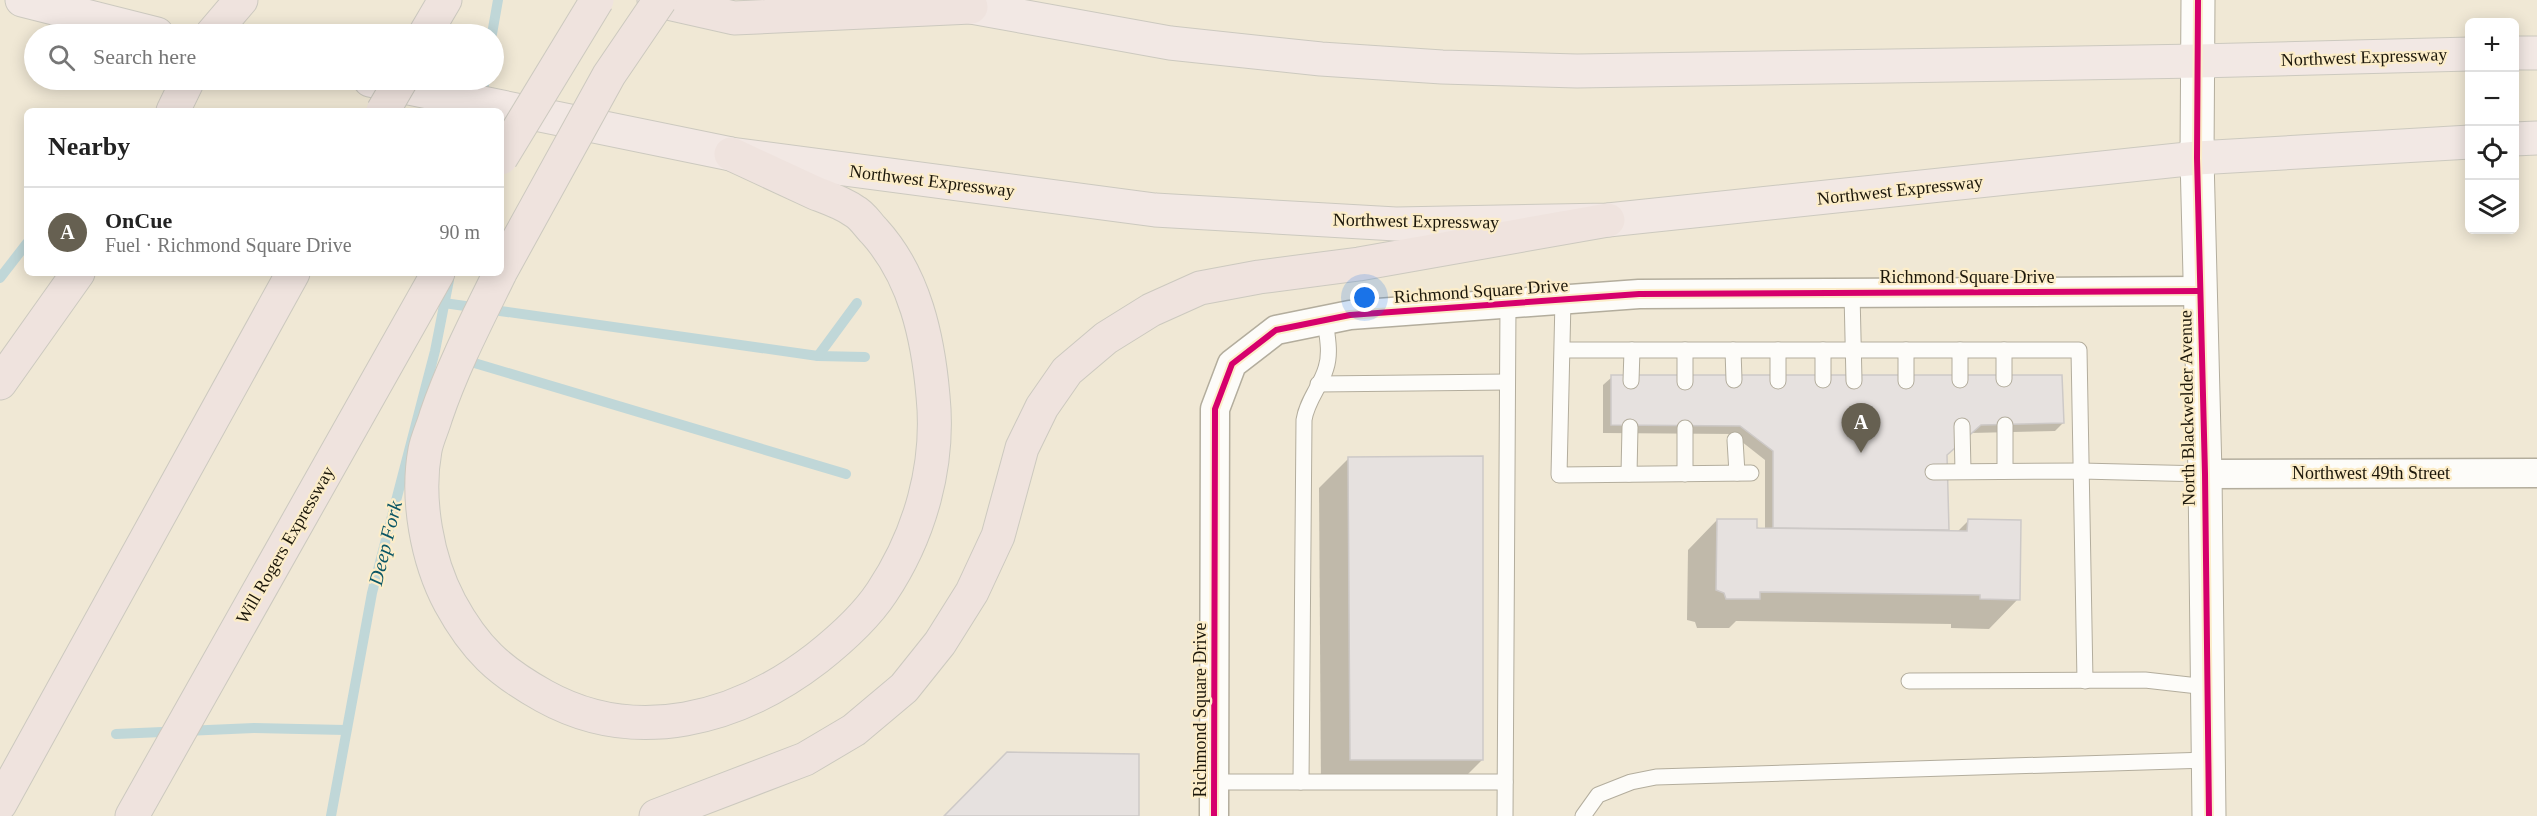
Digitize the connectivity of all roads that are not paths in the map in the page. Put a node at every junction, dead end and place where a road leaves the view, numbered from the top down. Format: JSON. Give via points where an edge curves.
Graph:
{"nodes":[{"id":1,"x":22,"y":0,"type":"edge"},
{"id":2,"x":218,"y":0,"type":"edge"},
{"id":3,"x":241,"y":0,"type":"edge"},
{"id":4,"x":445,"y":0,"type":"edge"},
{"id":5,"x":597,"y":0,"type":"edge"},
{"id":6,"x":654,"y":0,"type":"edge"},
{"id":7,"x":660,"y":0,"type":"edge"},
{"id":8,"x":931,"y":0,"type":"edge"},
{"id":9,"x":2198,"y":0,"type":"edge"},
{"id":10,"x":971,"y":7,"type":"junction"},
{"id":11,"x":117,"y":24,"type":"edge"},
{"id":12,"x":210,"y":24,"type":"edge"},
{"id":13,"x":221,"y":24,"type":"edge"},
{"id":14,"x":431,"y":24,"type":"edge"},
{"id":15,"x":2537,"y":52,"type":"edge"},
{"id":16,"x":2519,"y":53,"type":"edge"},
{"id":17,"x":2465,"y":54,"type":"edge"},
{"id":18,"x":2198,"y":62,"type":"junction"},
{"id":19,"x":183,"y":90,"type":"edge"},
{"id":20,"x":402,"y":90,"type":"edge"},
{"id":21,"x":433,"y":90,"type":"edge"},
{"id":22,"x":174,"y":108,"type":"edge"},
{"id":23,"x":386,"y":108,"type":"edge"},
{"id":24,"x":2537,"y":138,"type":"edge"},
{"id":25,"x":2519,"y":139,"type":"edge"},
{"id":26,"x":2465,"y":142,"type":"edge"},
{"id":27,"x":504,"y":153,"type":"edge"},
{"id":28,"x":731,"y":154,"type":"junction"},
{"id":29,"x":2197,"y":158,"type":"junction"},
{"id":30,"x":1608,"y":220,"type":"junction"},
{"id":31,"x":504,"y":267,"type":"edge"},
{"id":32,"x":76,"y":276,"type":"edge"},
{"id":33,"x":292,"y":276,"type":"edge"},
{"id":34,"x":436,"y":276,"type":"edge"},
{"id":35,"x":499,"y":276,"type":"edge"},
{"id":36,"x":2200,"y":291,"type":"junction"},
{"id":37,"x":1852,"y":293,"type":"junction"},
{"id":38,"x":1563,"y":300,"type":"junction"},
{"id":39,"x":1508,"y":303,"type":"junction"},
{"id":40,"x":1325,"y":320,"type":"junction"},
{"id":41,"x":1563,"y":350,"type":"junction"},
{"id":42,"x":1632,"y":350,"type":"junction"},
{"id":43,"x":1685,"y":350,"type":"junction"},
{"id":44,"x":1732,"y":350,"type":"junction"},
{"id":45,"x":1778,"y":350,"type":"junction"},
{"id":46,"x":1823,"y":350,"type":"junction"},
{"id":47,"x":1853,"y":350,"type":"junction"},
{"id":48,"x":1906,"y":350,"type":"junction"},
{"id":49,"x":1960,"y":350,"type":"junction"},
{"id":50,"x":2004,"y":350,"type":"junction"},
{"id":51,"x":2004,"y":379,"type":"dead end"},
{"id":52,"x":1734,"y":380,"type":"dead end"},
{"id":53,"x":1823,"y":380,"type":"dead end"},
{"id":54,"x":1960,"y":380,"type":"dead end"},
{"id":55,"x":1631,"y":381,"type":"dead end"},
{"id":56,"x":1778,"y":381,"type":"dead end"},
{"id":57,"x":1854,"y":381,"type":"dead end"},
{"id":58,"x":1906,"y":381,"type":"dead end"},
{"id":59,"x":1507,"y":382,"type":"junction"},
{"id":60,"x":1685,"y":382,"type":"dead end"},
{"id":61,"x":0,"y":383,"type":"edge"},
{"id":62,"x":1318,"y":384,"type":"junction"},
{"id":63,"x":2005,"y":425,"type":"dead end"},
{"id":64,"x":1962,"y":426,"type":"dead end"},
{"id":65,"x":1630,"y":427,"type":"dead end"},
{"id":66,"x":1685,"y":428,"type":"dead end"},
{"id":67,"x":1734,"y":440,"type":"dead end"},
{"id":68,"x":1963,"y":471,"type":"junction"},
{"id":69,"x":2005,"y":471,"type":"junction"},
{"id":70,"x":2081,"y":471,"type":"junction"},
{"id":71,"x":1933,"y":472,"type":"dead end"},
{"id":72,"x":2537,"y":473,"type":"edge"},
{"id":73,"x":1629,"y":474,"type":"junction"},
{"id":74,"x":1685,"y":474,"type":"junction"},
{"id":75,"x":2205,"y":474,"type":"junction"},
{"id":76,"x":1909,"y":681,"type":"dead end"},
{"id":77,"x":2085,"y":681,"type":"junction"},
{"id":78,"x":2207,"y":687,"type":"junction"},
{"id":79,"x":2208,"y":760,"type":"junction"},
{"id":80,"x":1215,"y":782,"type":"junction"},
{"id":81,"x":1301,"y":782,"type":"junction"},
{"id":82,"x":1505,"y":782,"type":"junction"},
{"id":83,"x":0,"y":804,"type":"edge"},
{"id":84,"x":134,"y":812,"type":"edge"},
{"id":85,"x":656,"y":816,"type":"edge"},
{"id":86,"x":1214,"y":816,"type":"edge"},
{"id":87,"x":1505,"y":816,"type":"edge"},
{"id":88,"x":1583,"y":816,"type":"edge"},
{"id":89,"x":2209,"y":816,"type":"edge"}],
"edges":[{"from":1,"to":11,"type":"highway"},
{"from":2,"to":12,"type":"street"},
{"from":3,"to":13,"type":"highway"},
{"from":4,"to":14,"type":"highway"},
{"from":5,"to":27,"type":"highway","bridge":true},
{"from":6,"to":10,"type":"highway","via":[[734,18]]},
{"from":7,"to":31,"type":"highway","bridge":true,"via":[[609,75]]},
{"from":8,"to":10,"type":"highway","name":"Northwest Expressway"},
{"from":9,"to":18,"type":"street","name":"North Blackwelder Avenue"},
{"from":10,"to":18,"type":"highway","name":"Northwest Expressway","via":[[1170,43],[1442,67],[1577,71]]},
{"from":15,"to":16,"type":"highway"},
{"from":17,"to":18,"type":"highway","name":"Northwest Expressway"},
{"from":18,"to":29,"type":"street","name":"North Blackwelder Avenue"},
{"from":19,"to":22,"type":"highway"},
{"from":20,"to":23,"type":"highway","bridge":true},
{"from":21,"to":28,"type":"highway","name":"Northwest Expressway","bridge":true},
{"from":24,"to":25,"type":"highway"},
{"from":26,"to":29,"type":"highway","name":"Northwest Expressway"},
{"from":28,"to":30,"type":"highway","name":"Northwest Expressway","via":[[1155,210],[1396,224]]},
{"from":28,"to":35,"type":"highway","via":[[855,211],[887,246],[917,308],[929,357],[934,406],[933,458],[923,507],[902,561],[843,638],[796,674],[747,702],[704,716],[657,723],[604,720],[564,707],[511,678],[462,626],[435,573],[427,539],[423,503],[425,450],[449,378]]},
{"from":29,"to":30,"type":"highway","name":"Northwest Expressway"},
{"from":29,"to":36,"type":"street","name":"North Blackwelder Avenue"},
{"from":30,"to":85,"type":"highway","via":[[1200,288],[1151,310],[1106,338],[1067,371],[1042,407],[1022,448],[998,536],[972,591],[940,643],[904,688],[854,730],[805,759]]},
{"from":32,"to":61,"type":"highway"},
{"from":33,"to":83,"type":"highway"},
{"from":34,"to":84,"type":"highway","name":"Will Rogers Expressway"},
{"from":36,"to":37,"type":"street","name":"Richmond Square Drive"},
{"from":36,"to":75,"type":"street","name":"North Blackwelder Avenue"},
{"from":37,"to":38,"type":"street","name":"Richmond Square Drive","via":[[1639,294]]},
{"from":37,"to":47,"type":"lane"},
{"from":38,"to":39,"type":"street","name":"Richmond Square Drive"},
{"from":38,"to":41,"type":"lane"},
{"from":39,"to":40,"type":"street","name":"Richmond Square Drive"},
{"from":39,"to":59,"type":"lane"},
{"from":40,"to":62,"type":"lane","via":[[1329,356]]},
{"from":40,"to":80,"type":"street","name":"Richmond Square Drive","via":[[1276,330],[1232,364],[1215,409]]},
{"from":41,"to":42,"type":"lane"},
{"from":41,"to":73,"type":"lane","via":[[1559,475]]},
{"from":42,"to":43,"type":"lane"},
{"from":42,"to":55,"type":"lane"},
{"from":43,"to":44,"type":"lane"},
{"from":43,"to":60,"type":"lane"},
{"from":44,"to":45,"type":"lane"},
{"from":44,"to":52,"type":"lane"},
{"from":45,"to":46,"type":"lane"},
{"from":45,"to":56,"type":"lane"},
{"from":46,"to":47,"type":"lane"},
{"from":46,"to":53,"type":"lane"},
{"from":47,"to":48,"type":"lane"},
{"from":47,"to":57,"type":"lane"},
{"from":48,"to":49,"type":"lane"},
{"from":48,"to":58,"type":"lane"},
{"from":49,"to":50,"type":"lane"},
{"from":49,"to":54,"type":"lane"},
{"from":50,"to":51,"type":"lane"},
{"from":50,"to":70,"type":"lane","via":[[2079,350]]},
{"from":59,"to":62,"type":"lane"},
{"from":59,"to":82,"type":"lane"},
{"from":62,"to":81,"type":"lane","via":[[1306,405],[1304,420]]},
{"from":63,"to":69,"type":"lane"},
{"from":64,"to":68,"type":"lane"},
{"from":65,"to":73,"type":"lane"},
{"from":66,"to":74,"type":"lane"},
{"from":67,"to":74,"type":"lane","via":[[1744,473]]},
{"from":68,"to":69,"type":"lane"},
{"from":68,"to":71,"type":"lane"},
{"from":69,"to":70,"type":"lane"},
{"from":70,"to":75,"type":"lane"},
{"from":70,"to":77,"type":"lane"},
{"from":72,"to":75,"type":"street","name":"Northwest 49th Street"},
{"from":73,"to":74,"type":"lane"},
{"from":75,"to":78,"type":"street","name":"North Blackwelder Avenue"},
{"from":76,"to":77,"type":"lane"},
{"from":77,"to":78,"type":"lane","via":[[2145,680]]},
{"from":78,"to":79,"type":"street","name":"North Blackwelder Avenue"},
{"from":79,"to":88,"type":"lane","via":[[1656,777],[1598,795]]},
{"from":79,"to":89,"type":"street","name":"North Blackwelder Avenue"},
{"from":80,"to":81,"type":"lane"},
{"from":80,"to":86,"type":"street","name":"Richmond Square Drive"},
{"from":81,"to":82,"type":"lane"},
{"from":82,"to":87,"type":"lane"}]}
